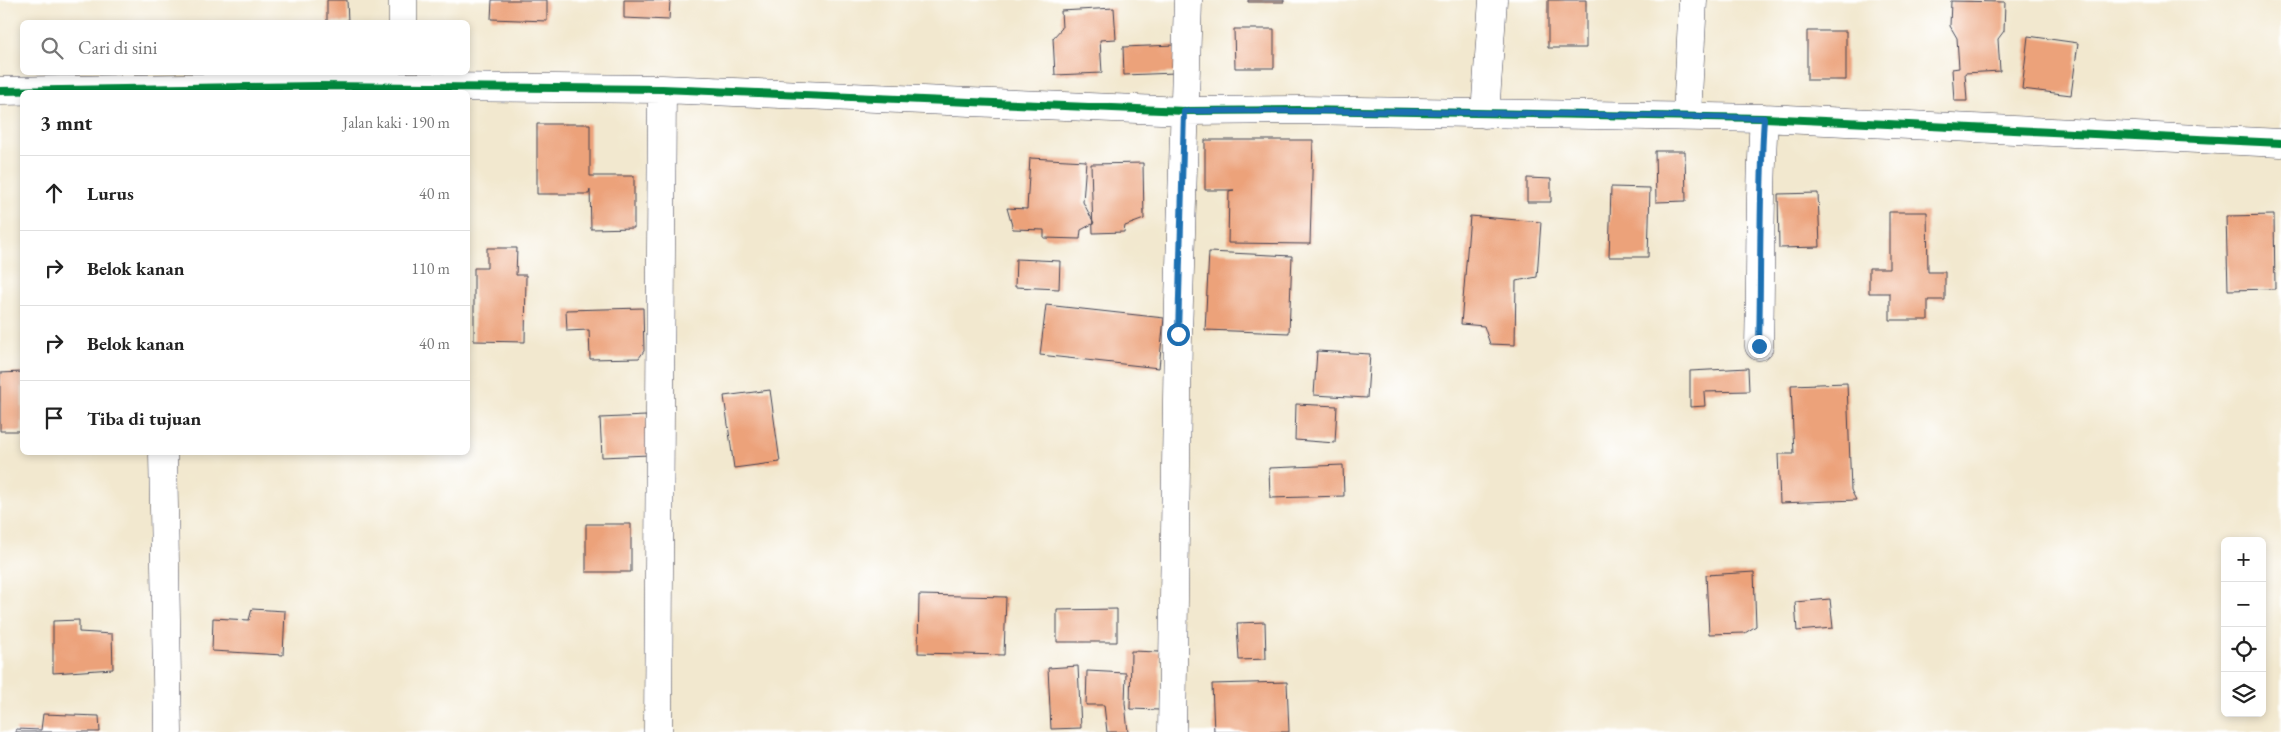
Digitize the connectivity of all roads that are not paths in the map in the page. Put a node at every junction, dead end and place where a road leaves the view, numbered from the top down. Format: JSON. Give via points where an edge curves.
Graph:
{"nodes":[{"id":1,"x":403,"y":0,"type":"edge"},
{"id":2,"x":1188,"y":0,"type":"edge"},
{"id":3,"x":1492,"y":0,"type":"edge"},
{"id":4,"x":1693,"y":0,"type":"edge"},
{"id":5,"x":403,"y":20,"type":"edge"},
{"id":6,"x":403,"y":80,"type":"edge"},
{"id":7,"x":662,"y":89,"type":"junction"},
{"id":8,"x":159,"y":90,"type":"edge"},
{"id":9,"x":0,"y":91,"type":"edge"},
{"id":10,"x":20,"y":91,"type":"edge"},
{"id":11,"x":1184,"y":111,"type":"junction"},
{"id":12,"x":1473,"y":114,"type":"junction"},
{"id":13,"x":1687,"y":116,"type":"junction"},
{"id":14,"x":1764,"y":118,"type":"junction"},
{"id":15,"x":2281,"y":143,"type":"edge"},
{"id":16,"x":1759,"y":346,"type":"dead end"},
{"id":17,"x":163,"y":455,"type":"edge"},
{"id":18,"x":168,"y":732,"type":"edge"},
{"id":19,"x":658,"y":732,"type":"edge"},
{"id":20,"x":1172,"y":732,"type":"edge"}],
"edges":[{"from":1,"to":5,"type":"street"},
{"from":2,"to":11,"type":"street"},
{"from":3,"to":12,"type":"street"},
{"from":4,"to":13,"type":"street"},
{"from":6,"to":7,"type":"street"},
{"from":6,"to":8,"type":"street"},
{"from":7,"to":11,"type":"street"},
{"from":7,"to":19,"type":"street"},
{"from":9,"to":10,"type":"street"},
{"from":11,"to":12,"type":"street"},
{"from":11,"to":20,"type":"street"},
{"from":12,"to":13,"type":"street"},
{"from":13,"to":14,"type":"street"},
{"from":14,"to":15,"type":"street"},
{"from":14,"to":16,"type":"street","via":[[1759,193],[1762,249]]},
{"from":17,"to":18,"type":"street"}]}
